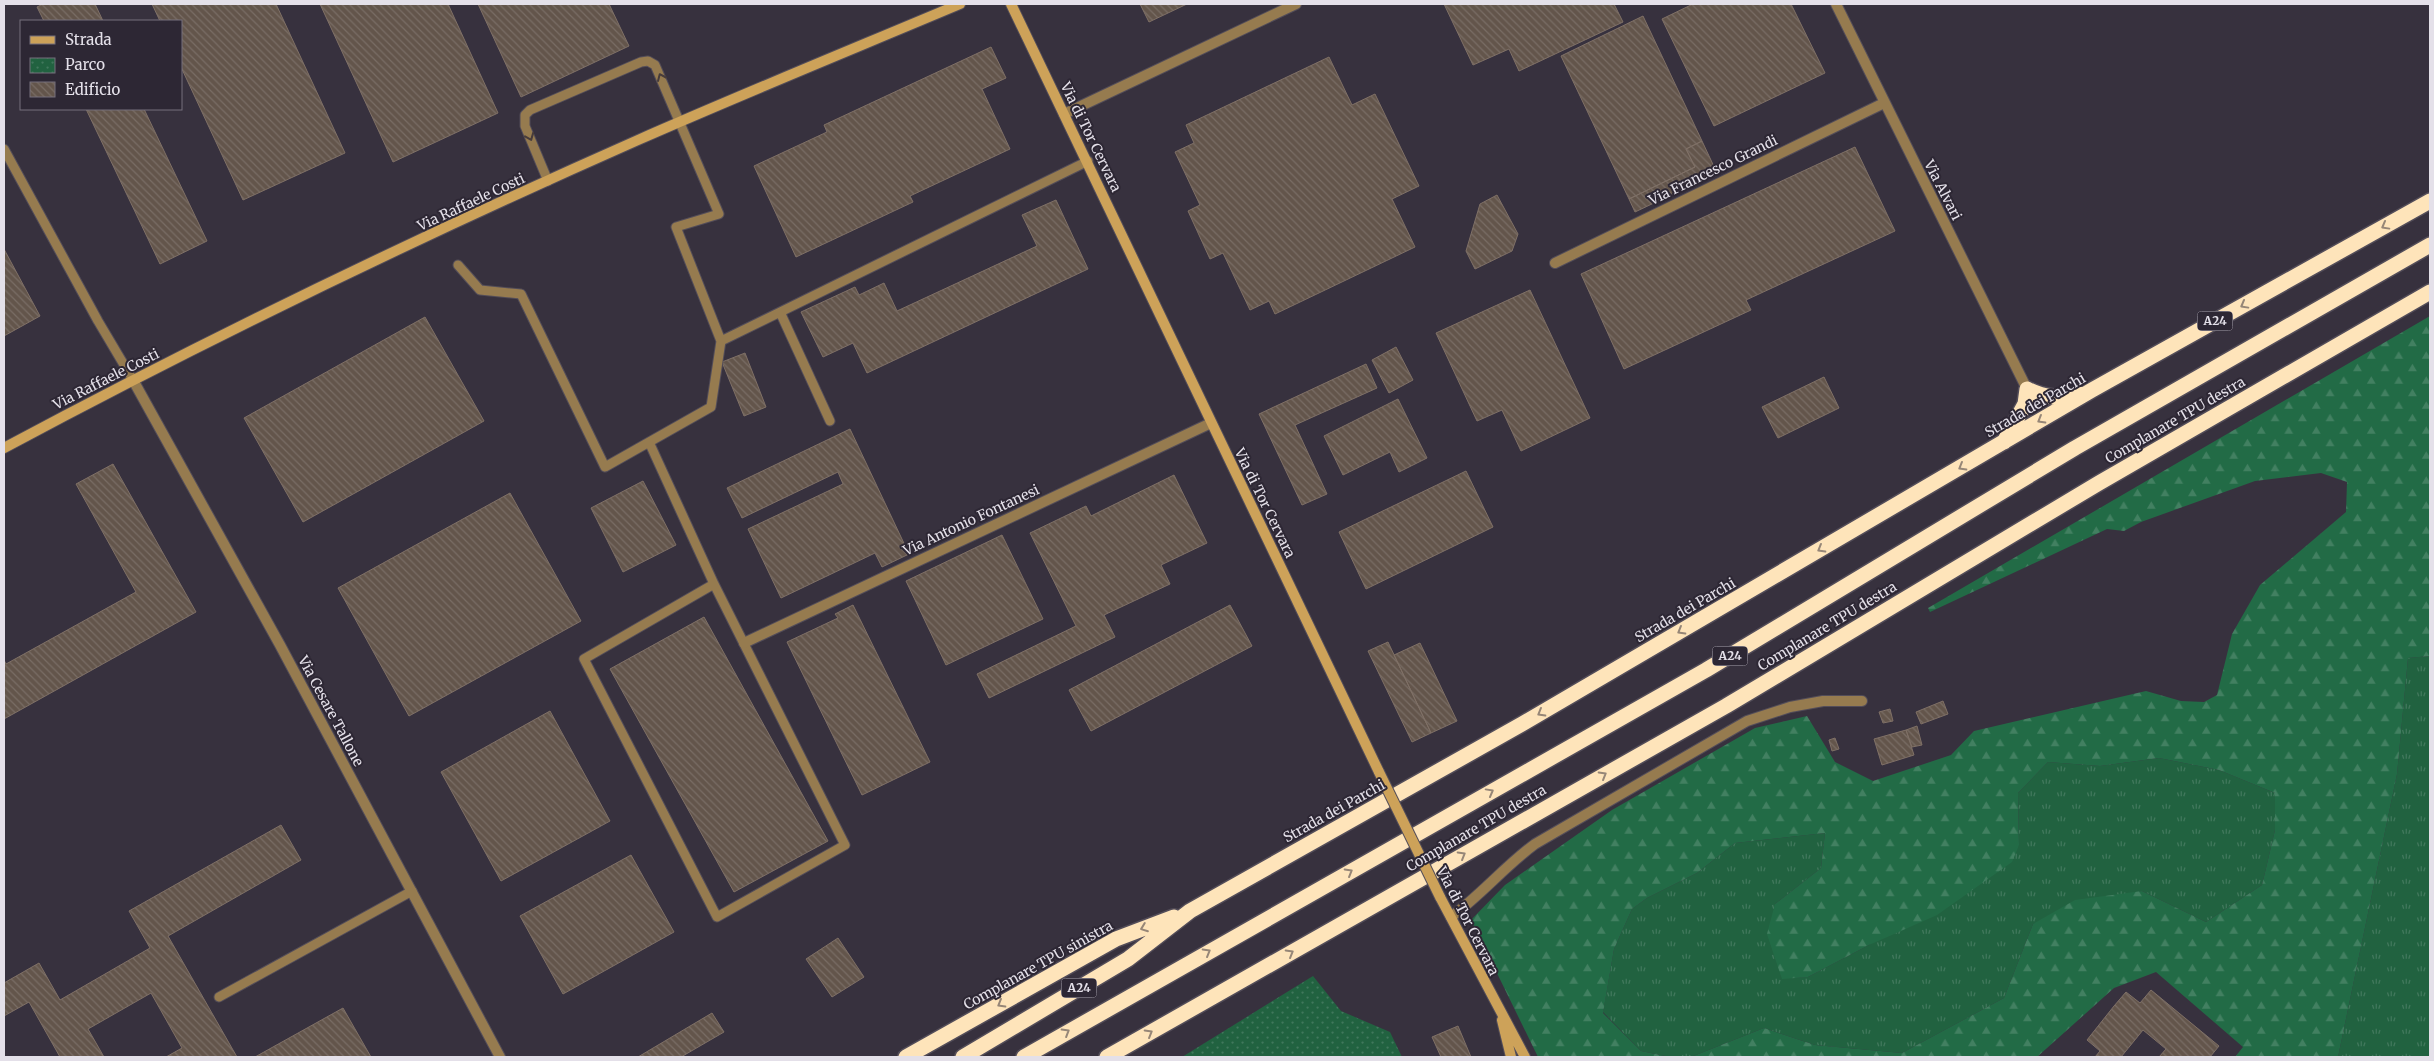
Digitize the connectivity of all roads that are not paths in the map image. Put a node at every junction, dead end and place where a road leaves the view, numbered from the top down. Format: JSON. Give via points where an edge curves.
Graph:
{"nodes":[{"id":1,"x":960,"y":4,"type":"edge"},
{"id":2,"x":1011,"y":4,"type":"edge"},
{"id":3,"x":1296,"y":4,"type":"edge"},
{"id":4,"x":1836,"y":4,"type":"edge"},
{"id":5,"x":1884,"y":102,"type":"junction"},
{"id":6,"x":1064,"y":114,"type":"junction"},
{"id":7,"x":680,"y":122,"type":"junction"},
{"id":8,"x":4,"y":149,"type":"edge"},
{"id":9,"x":1088,"y":161,"type":"junction"},
{"id":10,"x":548,"y":181,"type":"junction"},
{"id":11,"x":2429,"y":201,"type":"edge"},
{"id":12,"x":2430,"y":244,"type":"edge"},
{"id":13,"x":1555,"y":263,"type":"dead end"},
{"id":14,"x":458,"y":265,"type":"dead end"},
{"id":15,"x":2430,"y":292,"type":"edge"},
{"id":16,"x":780,"y":312,"type":"junction"},
{"id":17,"x":721,"y":341,"type":"junction"},
{"id":18,"x":133,"y":380,"type":"junction"},
{"id":19,"x":2027,"y":388,"type":"junction"},
{"id":20,"x":2092,"y":390,"type":"junction"},
{"id":21,"x":830,"y":422,"type":"dead end"},
{"id":22,"x":1211,"y":423,"type":"junction"},
{"id":23,"x":649,"y":442,"type":"junction"},
{"id":24,"x":2004,"y":442,"type":"junction"},
{"id":25,"x":4,"y":448,"type":"edge"},
{"id":26,"x":714,"y":584,"type":"junction"},
{"id":27,"x":744,"y":643,"type":"junction"},
{"id":28,"x":1862,"y":701,"type":"dead end"},
{"id":29,"x":412,"y":891,"type":"junction"},
{"id":30,"x":1190,"y":911,"type":"junction"},
{"id":31,"x":1450,"y":917,"type":"junction"},
{"id":32,"x":219,"y":997,"type":"dead end"},
{"id":33,"x":1500,"y":1012,"type":"junction"},
{"id":34,"x":500,"y":1057,"type":"edge"},
{"id":35,"x":906,"y":1057,"type":"edge"},
{"id":36,"x":963,"y":1057,"type":"edge"},
{"id":37,"x":1024,"y":1057,"type":"edge"},
{"id":38,"x":1107,"y":1057,"type":"edge"},
{"id":39,"x":1510,"y":1057,"type":"edge"},
{"id":40,"x":1525,"y":1057,"type":"edge"}],
"edges":[{"from":1,"to":7,"type":"street","name":"Via Raffaele Costi"},
{"from":2,"to":6,"type":"street","name":"Via di Tor Cervara"},
{"from":3,"to":6,"type":"street"},
{"from":4,"to":5,"type":"street","name":"Via Alvari"},
{"from":5,"to":13,"type":"street","name":"Via Francesco Grandi"},
{"from":5,"to":19,"type":"street","name":"Via Alvari"},
{"from":6,"to":9,"type":"street","name":"Via di Tor Cervara"},
{"from":7,"to":10,"type":"street","name":"Via Raffaele Costi"},
{"from":7,"to":10,"type":"lane","one_way":true,"via":[[655,65],[648,61],[530,110],[525,115],[526,126]]},
{"from":7,"to":17,"type":"lane","via":[[719,214],[676,227]]},
{"from":8,"to":18,"type":"lane"},
{"from":9,"to":16,"type":"lane"},
{"from":9,"to":22,"type":"street","name":"Via di Tor Cervara"},
{"from":10,"to":18,"type":"street","name":"Via Raffaele Costi","via":[[368,264]]},
{"from":11,"to":20,"type":"highway","name":"Strada dei Parchi","number":"A24","one_way":true},
{"from":37,"to":12,"type":"highway","number":"A24","one_way":true,"via":[[1706,670],[2075,448]]},
{"from":14,"to":23,"type":"lane","via":[[480,290],[522,294],[605,467]]},
{"from":38,"to":15,"type":"highway","name":"Complanare TPU destra","one_way":true,"via":[[1726,706],[2107,478]]},
{"from":16,"to":17,"type":"lane"},
{"from":16,"to":21,"type":"lane"},
{"from":17,"to":23,"type":"lane","via":[[711,407]]},
{"from":18,"to":25,"type":"street","name":"Via Raffaele Costi"},
{"from":18,"to":29,"type":"street","name":"Via Cesare Tallone"},
{"from":19,"to":20,"type":"highway","via":[[2043,397],[2064,397]]},
{"from":19,"to":24,"type":"highway","via":[[2025,404]]},
{"from":20,"to":24,"type":"highway","name":"Strada dei Parchi","number":"A24","one_way":true},
{"from":22,"to":27,"type":"street","name":"Via Antonio Fontanesi"},
{"from":22,"to":31,"type":"street","name":"Via di Tor Cervara","bridge":true},
{"from":23,"to":26,"type":"lane"},
{"from":24,"to":30,"type":"highway","name":"Strada dei Parchi","number":"A24","one_way":true,"via":[[1522,724]]},
{"from":26,"to":27,"type":"lane"},
{"from":26,"to":27,"type":"lane","via":[[584,659],[717,917],[845,845]]},
{"from":28,"to":31,"type":"street","via":[[1823,700],[1747,722],[1535,844],[1514,860],[1475,900]]},
{"from":29,"to":32,"type":"lane"},
{"from":29,"to":34,"type":"street","name":"Via Cesare Tallone"},
{"from":30,"to":35,"type":"highway","name":"Complanare TPU sinistra","one_way":true,"via":[[1116,939]]},
{"from":30,"to":36,"type":"highway","name":"Strada dei Parchi","number":"A24","via":[[1128,959]]},
{"from":31,"to":33,"type":"street","name":"Via di Tor Cervara"},
{"from":33,"to":39,"type":"street","name":"Via di Tor Cervara"},
{"from":33,"to":40,"type":"street","name":"Via di Tor Cervara"}]}
